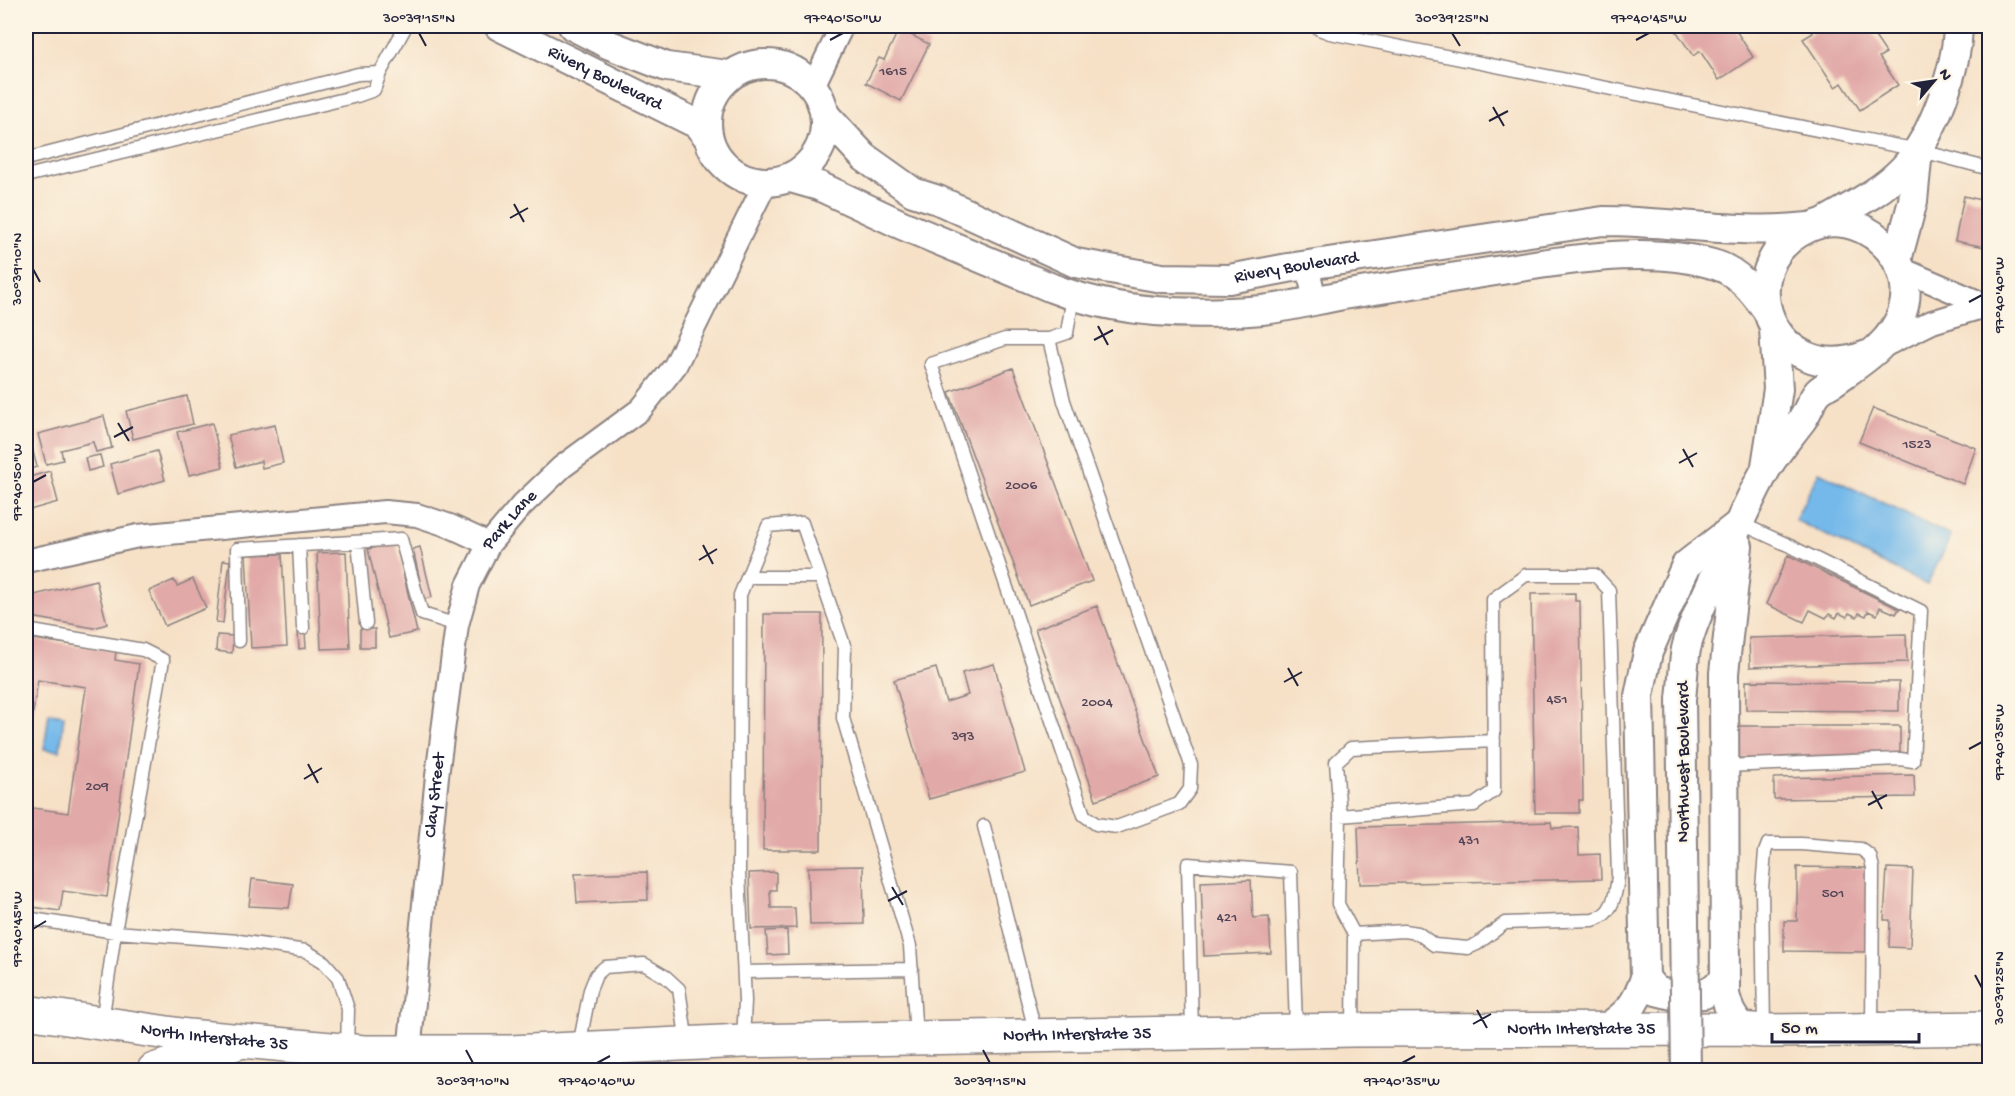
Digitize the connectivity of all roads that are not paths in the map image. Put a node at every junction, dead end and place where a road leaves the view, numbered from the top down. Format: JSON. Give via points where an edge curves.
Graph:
{"nodes":[{"id":1,"x":406,"y":26,"type":"edge"},
{"id":2,"x":499,"y":26,"type":"edge"},
{"id":3,"x":573,"y":26,"type":"edge"},
{"id":4,"x":842,"y":26,"type":"edge"},
{"id":5,"x":1315,"y":26,"type":"edge"},
{"id":6,"x":1958,"y":26,"type":"edge"},
{"id":7,"x":380,"y":73,"type":"junction"},
{"id":8,"x":728,"y":75,"type":"junction"},
{"id":9,"x":813,"y":86,"type":"junction"},
{"id":10,"x":224,"y":109,"type":"junction"},
{"id":11,"x":825,"y":115,"type":"junction"},
{"id":12,"x":228,"y":128,"type":"junction"},
{"id":13,"x":708,"y":137,"type":"junction"},
{"id":14,"x":90,"y":144,"type":"junction"},
{"id":15,"x":1918,"y":150,"type":"junction"},
{"id":16,"x":26,"y":159,"type":"edge"},
{"id":17,"x":94,"y":159,"type":"junction"},
{"id":18,"x":1989,"y":169,"type":"edge"},
{"id":19,"x":26,"y":176,"type":"edge"},
{"id":20,"x":779,"y":180,"type":"junction"},
{"id":21,"x":1816,"y":225,"type":"junction"},
{"id":22,"x":1531,"y":231,"type":"junction"},
{"id":23,"x":1076,"y":263,"type":"junction"},
{"id":24,"x":1899,"y":264,"type":"junction"},
{"id":25,"x":1307,"y":265,"type":"junction"},
{"id":26,"x":1538,"y":265,"type":"junction"},
{"id":27,"x":1073,"y":296,"type":"junction"},
{"id":28,"x":1314,"y":300,"type":"junction"},
{"id":29,"x":1987,"y":307,"type":"edge"},
{"id":30,"x":1770,"y":319,"type":"junction"},
{"id":31,"x":1049,"y":339,"type":"junction"},
{"id":32,"x":1874,"y":351,"type":"junction"},
{"id":33,"x":1766,"y":470,"type":"junction"},
{"id":34,"x":1740,"y":523,"type":"junction"},
{"id":35,"x":358,"y":542,"type":"junction"},
{"id":36,"x":489,"y":544,"type":"junction"},
{"id":37,"x":299,"y":545,"type":"junction"},
{"id":38,"x":26,"y":561,"type":"edge"},
{"id":39,"x":747,"y":577,"type":"junction"},
{"id":40,"x":820,"y":577,"type":"junction"},
{"id":41,"x":366,"y":623,"type":"dead end"},
{"id":42,"x":458,"y":626,"type":"junction"},
{"id":43,"x":303,"y":628,"type":"dead end"},
{"id":44,"x":26,"y":630,"type":"edge"},
{"id":45,"x":239,"y":641,"type":"dead end"},
{"id":46,"x":1494,"y":741,"type":"junction"},
{"id":47,"x":1628,"y":750,"type":"junction"},
{"id":48,"x":1724,"y":766,"type":"junction"},
{"id":49,"x":1340,"y":816,"type":"junction"},
{"id":50,"x":984,"y":826,"type":"dead end"},
{"id":51,"x":26,"y":918,"type":"edge"},
{"id":52,"x":115,"y":932,"type":"junction"},
{"id":53,"x":1354,"y":934,"type":"junction"},
{"id":54,"x":912,"y":969,"type":"junction"},
{"id":55,"x":744,"y":972,"type":"junction"},
{"id":56,"x":1645,"y":978,"type":"junction"},
{"id":57,"x":1725,"y":981,"type":"junction"},
{"id":58,"x":26,"y":1012,"type":"edge"},
{"id":59,"x":102,"y":1023,"type":"junction"},
{"id":60,"x":1989,"y":1028,"type":"edge"},
{"id":61,"x":1353,"y":1030,"type":"junction"},
{"id":62,"x":1604,"y":1030,"type":"junction"},
{"id":63,"x":1753,"y":1030,"type":"junction"},
{"id":64,"x":1872,"y":1030,"type":"junction"},
{"id":65,"x":1296,"y":1031,"type":"junction"},
{"id":66,"x":1192,"y":1033,"type":"junction"},
{"id":67,"x":1036,"y":1036,"type":"junction"},
{"id":68,"x":916,"y":1038,"type":"junction"},
{"id":69,"x":743,"y":1041,"type":"junction"},
{"id":70,"x":239,"y":1042,"type":"junction"},
{"id":71,"x":688,"y":1045,"type":"junction"},
{"id":72,"x":579,"y":1050,"type":"junction"},
{"id":73,"x":348,"y":1051,"type":"junction"},
{"id":74,"x":410,"y":1052,"type":"junction"},
{"id":75,"x":154,"y":1071,"type":"edge"},
{"id":76,"x":1686,"y":1071,"type":"edge"}],
"edges":[{"from":1,"to":7,"type":"lane"},
{"from":2,"to":13,"type":"street","name":"Rivery Boulevard","via":[[697,124]]},
{"from":3,"to":8,"type":"street","name":"Rivery Boulevard","via":[[667,67]]},
{"from":4,"to":9,"type":"street"},
{"from":5,"to":15,"type":"lane","via":[[1330,33]]},
{"from":6,"to":15,"type":"street","via":[[1957,50],[1948,85]]},
{"from":7,"to":10,"type":"lane","via":[[358,74]]},
{"from":7,"to":12,"type":"lane","via":[[374,90]]},
{"from":8,"to":9,"type":"street","via":[[770,63],[786,67]]},
{"from":8,"to":13,"type":"street","via":[[711,100],[706,124]]},
{"from":9,"to":11,"type":"street"},
{"from":10,"to":12,"type":"lane"},
{"from":10,"to":14,"type":"lane"},
{"from":11,"to":20,"type":"street","via":[[822,145],[815,157],[806,167]]},
{"from":11,"to":23,"type":"street","name":"Rivery Boulevard","via":[[864,158],[913,192]]},
{"from":12,"to":17,"type":"lane"},
{"from":13,"to":20,"type":"street","via":[[724,165],[738,175],[753,181]]},
{"from":14,"to":16,"type":"lane"},
{"from":14,"to":17,"type":"lane"},
{"from":15,"to":18,"type":"lane"},
{"from":15,"to":21,"type":"street","via":[[1883,185]]},
{"from":15,"to":24,"type":"street","via":[[1913,201]]},
{"from":17,"to":19,"type":"lane"},
{"from":20,"to":27,"type":"street","name":"Rivery Boulevard","via":[[819,186]]},
{"from":20,"to":36,"type":"street","name":"Park Lane","via":[[675,366],[641,408],[562,467]]},
{"from":21,"to":22,"type":"street","name":"Rivery Boulevard","via":[[1757,231],[1642,221]]},
{"from":21,"to":24,"type":"street","via":[[1845,223],[1865,229],[1883,242]]},
{"from":21,"to":30,"type":"street","via":[[1791,237],[1768,269],[1764,289]]},
{"from":22,"to":25,"type":"street","name":"Rivery Boulevard"},
{"from":22,"to":26,"type":"street"},
{"from":23,"to":25,"type":"street","name":"Rivery Boulevard","via":[[1162,278],[1229,279]]},
{"from":23,"to":27,"type":"street"},
{"from":24,"to":29,"type":"street"},
{"from":24,"to":32,"type":"street","via":[[1905,290],[1903,311],[1894,330]]},
{"from":25,"to":28,"type":"street"},
{"from":26,"to":28,"type":"street","name":"Rivery Boulevard"},
{"from":26,"to":30,"type":"street","name":"Rivery Boulevard","via":[[1600,256],[1644,255],[1717,265],[1751,288]]},
{"from":27,"to":28,"type":"street","name":"Rivery Boulevard","via":[[1173,313],[1265,309]]},
{"from":27,"to":31,"type":"lane","via":[[1067,333]]},
{"from":29,"to":32,"type":"street","via":[[1932,322]]},
{"from":30,"to":32,"type":"street","via":[[1789,346],[1808,358],[1829,363],[1852,361]]},
{"from":30,"to":33,"type":"street","name":"Northwest Boulevard","via":[[1778,389]]},
{"from":31,"to":31,"type":"lane","via":[[1064,401],[1191,765],[1190,789],[1179,804],[1117,827],[1096,824],[1084,815],[931,364],[1005,339]]},
{"from":32,"to":33,"type":"street","name":"Northwest Boulevard","via":[[1818,392]]},
{"from":33,"to":34,"type":"street","name":"Northwest Boulevard"},
{"from":34,"to":47,"type":"street","via":[[1686,565],[1648,652]]},
{"from":34,"to":48,"type":"street","via":[[1724,673]]},
{"from":34,"to":48,"type":"lane","via":[[1921,611],[1913,761]]},
{"from":34,"to":76,"type":"street","name":"Northwest Boulevard","bridge":true,"via":[[1686,650],[1681,699]]},
{"from":35,"to":37,"type":"lane"},
{"from":35,"to":41,"type":"lane"},
{"from":35,"to":42,"type":"lane","via":[[401,539],[422,614]]},
{"from":36,"to":38,"type":"street","name":"Park Lane","via":[[417,515],[385,512],[138,536]]},
{"from":36,"to":42,"type":"street","name":"Clay Street","via":[[468,585]]},
{"from":37,"to":43,"type":"lane"},
{"from":37,"to":45,"type":"lane","via":[[237,549]]},
{"from":39,"to":40,"type":"lane"},
{"from":39,"to":40,"type":"lane","via":[[768,526],[802,524]]},
{"from":39,"to":55,"type":"lane","via":[[740,595],[739,873]]},
{"from":40,"to":54,"type":"lane","via":[[845,648],[843,718],[910,946]]},
{"from":42,"to":74,"type":"street","name":"Clay Street","via":[[437,776]]},
{"from":44,"to":52,"type":"lane","via":[[143,650],[163,660]]},
{"from":46,"to":47,"type":"lane","via":[[1493,599],[1526,575],[1595,575],[1609,590]]},
{"from":46,"to":49,"type":"lane","via":[[1494,791],[1474,805]]},
{"from":46,"to":49,"type":"lane","via":[[1351,748],[1336,762]]},
{"from":47,"to":53,"type":"lane","via":[[1616,843],[1615,900],[1602,918],[1505,923],[1468,948],[1434,945],[1418,933]]},
{"from":47,"to":56,"type":"street"},
{"from":48,"to":57,"type":"street"},
{"from":49,"to":53,"type":"lane","via":[[1338,904]]},
{"from":50,"to":67,"type":"lane"},
{"from":51,"to":52,"type":"lane"},
{"from":52,"to":59,"type":"lane"},
{"from":52,"to":73,"type":"lane","via":[[239,941],[306,951],[324,962],[338,978],[348,1009]]},
{"from":53,"to":61,"type":"lane"},
{"from":54,"to":55,"type":"lane"},
{"from":54,"to":68,"type":"lane"},
{"from":55,"to":69,"type":"lane"},
{"from":56,"to":57,"type":"street","via":[[1656,991],[1676,996],[1704,994]]},
{"from":56,"to":62,"type":"street","via":[[1638,1000]]},
{"from":57,"to":63,"type":"street","via":[[1730,1011]]},
{"from":58,"to":59,"type":"main road","name":"North Interstate 35"},
{"from":59,"to":70,"type":"main road","name":"North Interstate 35"},
{"from":60,"to":64,"type":"main road","name":"North Interstate 35"},
{"from":61,"to":62,"type":"main road","name":"North Interstate 35"},
{"from":61,"to":65,"type":"main road","name":"North Interstate 35"},
{"from":62,"to":63,"type":"main road","name":"North Interstate 35"},
{"from":63,"to":64,"type":"main road","name":"North Interstate 35"},
{"from":63,"to":64,"type":"lane","via":[[1765,852],[1768,844],[1801,844],[1861,849],[1870,856]]},
{"from":65,"to":66,"type":"main road","name":"North Interstate 35"},
{"from":65,"to":66,"type":"lane","via":[[1291,872],[1188,864]]},
{"from":66,"to":67,"type":"main road","name":"North Interstate 35"},
{"from":67,"to":68,"type":"main road","name":"North Interstate 35"},
{"from":68,"to":69,"type":"main road","name":"North Interstate 35"},
{"from":69,"to":71,"type":"main road","name":"North Interstate 35"},
{"from":70,"to":73,"type":"main road","name":"North Interstate 35"},
{"from":70,"to":75,"type":"main road"},
{"from":71,"to":72,"type":"main road","name":"North Interstate 35"},
{"from":71,"to":72,"type":"lane","via":[[679,989],[644,964],[606,967],[596,975]]},
{"from":72,"to":74,"type":"main road","name":"North Interstate 35"},
{"from":73,"to":74,"type":"main road","name":"North Interstate 35"}]}
